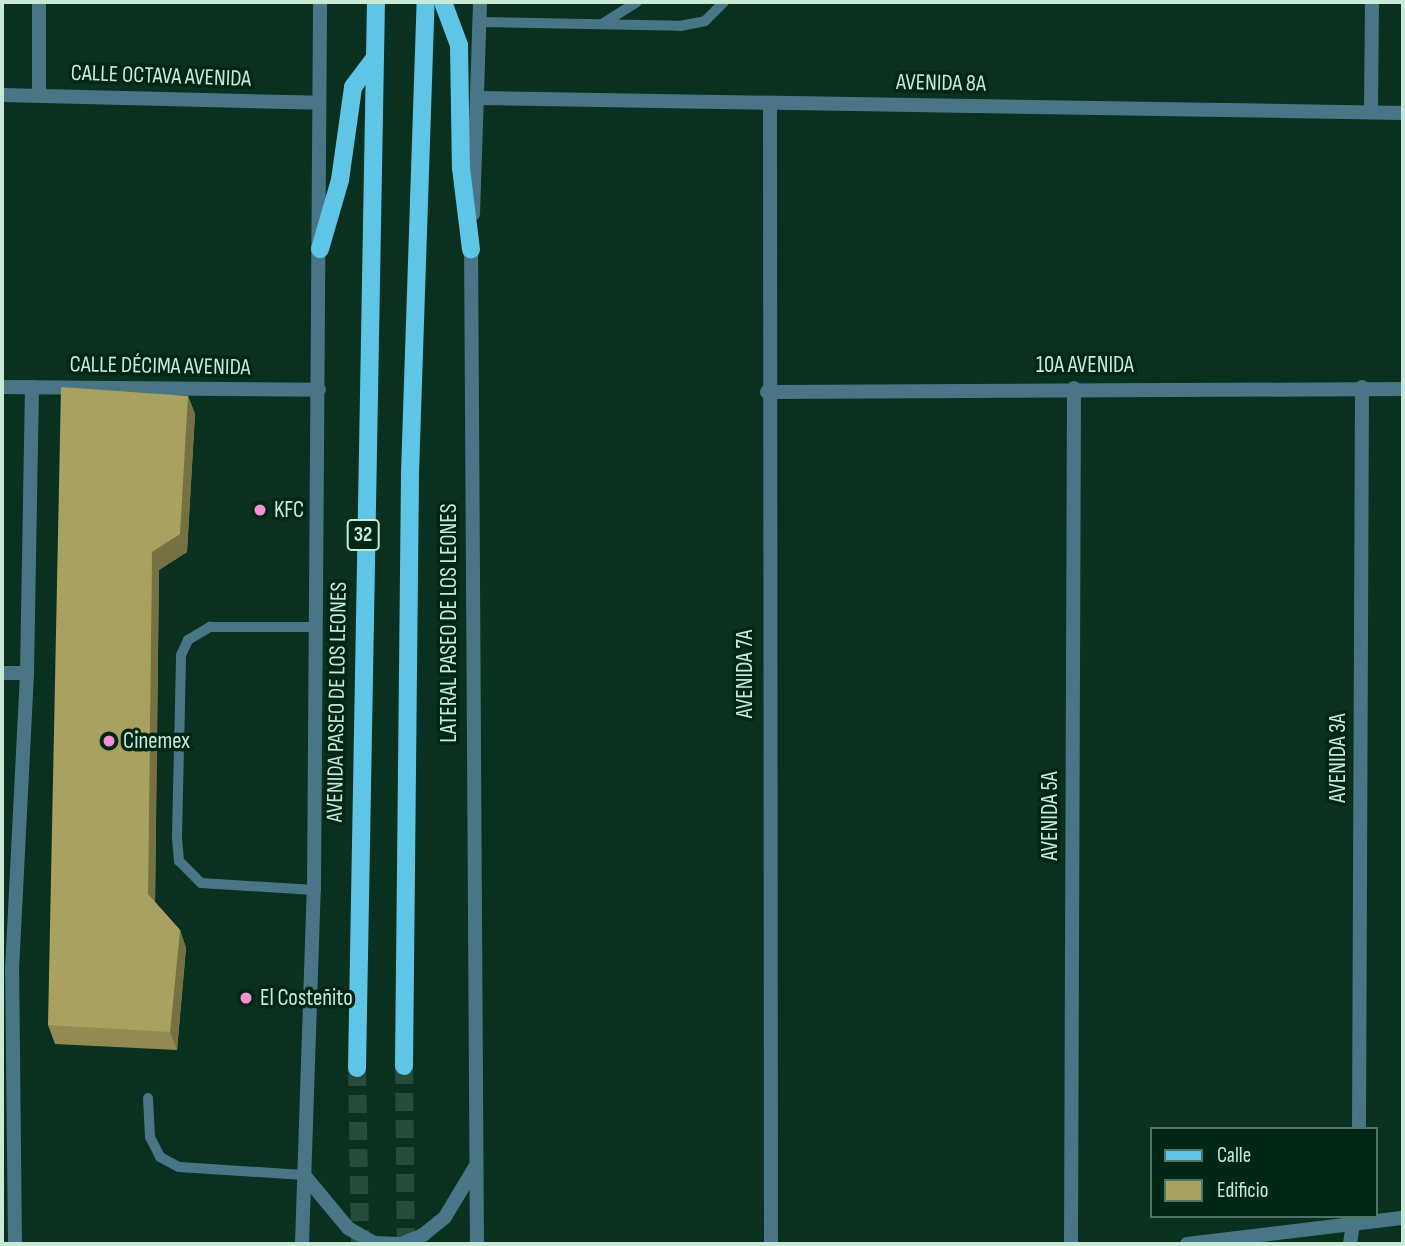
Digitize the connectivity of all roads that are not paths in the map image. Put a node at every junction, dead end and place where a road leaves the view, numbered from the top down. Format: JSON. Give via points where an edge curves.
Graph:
{"nodes":[{"id":1,"x":39,"y":2,"type":"edge"},
{"id":2,"x":320,"y":2,"type":"edge"},
{"id":3,"x":376,"y":2,"type":"edge"},
{"id":4,"x":426,"y":2,"type":"edge"},
{"id":5,"x":443,"y":2,"type":"edge"},
{"id":6,"x":480,"y":2,"type":"edge"},
{"id":7,"x":637,"y":2,"type":"edge"},
{"id":8,"x":724,"y":2,"type":"edge"},
{"id":9,"x":1371,"y":2,"type":"edge"},
{"id":10,"x":480,"y":22,"type":"junction"},
{"id":11,"x":602,"y":24,"type":"junction"},
{"id":12,"x":375,"y":58,"type":"junction"},
{"id":13,"x":2,"y":94,"type":"edge"},
{"id":14,"x":39,"y":95,"type":"junction"},
{"id":15,"x":478,"y":98,"type":"junction"},
{"id":16,"x":319,"y":103,"type":"junction"},
{"id":17,"x":769,"y":103,"type":"junction"},
{"id":18,"x":1371,"y":112,"type":"junction"},
{"id":19,"x":1403,"y":113,"type":"edge"},
{"id":20,"x":320,"y":249,"type":"junction"},
{"id":21,"x":471,"y":249,"type":"junction"},
{"id":22,"x":2,"y":387,"type":"edge"},
{"id":23,"x":32,"y":387,"type":"junction"},
{"id":24,"x":1362,"y":387,"type":"junction"},
{"id":25,"x":1074,"y":388,"type":"junction"},
{"id":26,"x":1403,"y":389,"type":"edge"},
{"id":27,"x":319,"y":390,"type":"junction"},
{"id":28,"x":767,"y":392,"type":"junction"},
{"id":29,"x":316,"y":627,"type":"junction"},
{"id":30,"x":2,"y":673,"type":"edge"},
{"id":31,"x":27,"y":673,"type":"junction"},
{"id":32,"x":314,"y":890,"type":"junction"},
{"id":33,"x":7,"y":970,"type":"edge"},
{"id":34,"x":404,"y":1066,"type":"tunnel mouth"},
{"id":35,"x":357,"y":1068,"type":"tunnel mouth"},
{"id":36,"x":148,"y":1098,"type":"dead end"},
{"id":37,"x":1359,"y":1127,"type":"edge"},
{"id":38,"x":475,"y":1166,"type":"junction"},
{"id":39,"x":304,"y":1175,"type":"junction"},
{"id":40,"x":1403,"y":1218,"type":"edge"},
{"id":41,"x":1353,"y":1219,"type":"edge"},
{"id":42,"x":15,"y":1244,"type":"edge"},
{"id":43,"x":302,"y":1244,"type":"edge"},
{"id":44,"x":400,"y":1244,"type":"edge"},
{"id":45,"x":477,"y":1244,"type":"edge"},
{"id":46,"x":771,"y":1244,"type":"edge"},
{"id":47,"x":1071,"y":1244,"type":"edge"},
{"id":48,"x":1187,"y":1244,"type":"edge"},
{"id":49,"x":1350,"y":1244,"type":"edge"}],
"edges":[{"from":1,"to":14,"type":"street"},
{"from":2,"to":16,"type":"street"},
{"from":3,"to":12,"type":"main road","name":"AVENIDA PASEO DE LOS LEONES","number":"32"},
{"from":4,"to":34,"type":"main road","number":"32","via":[[410,473]]},
{"from":5,"to":21,"type":"main road","via":[[459,45],[461,168]]},
{"from":6,"to":10,"type":"street","name":"LATERAL PASEO DE LOS LEONES"},
{"from":7,"to":11,"type":"lane"},
{"from":8,"to":11,"type":"lane","via":[[705,21],[680,26]]},
{"from":9,"to":18,"type":"street"},
{"from":10,"to":11,"type":"lane"},
{"from":10,"to":15,"type":"street","name":"LATERAL PASEO DE LOS LEONES"},
{"from":12,"to":20,"type":"main road","via":[[353,88],[337,194]]},
{"from":12,"to":35,"type":"main road","name":"AVENIDA PASEO DE LOS LEONES","number":"32"},
{"from":13,"to":14,"type":"street","name":"CALLE OCTAVA AVENIDA"},
{"from":14,"to":16,"type":"street","name":"CALLE OCTAVA AVENIDA"},
{"from":15,"to":17,"type":"street","name":"AVENIDA 8A"},
{"from":15,"to":21,"type":"street","name":"LATERAL PASEO DE LOS LEONES"},
{"from":16,"to":20,"type":"street"},
{"from":17,"to":18,"type":"street","name":"AVENIDA 8A"},
{"from":17,"to":28,"type":"street","name":"AVENIDA 7A"},
{"from":18,"to":19,"type":"street","name":"AVENIDA 8A"},
{"from":20,"to":27,"type":"street"},
{"from":21,"to":38,"type":"street","name":"LATERAL PASEO DE LOS LEONES"},
{"from":22,"to":23,"type":"street","name":"CALLE DÉCIMA AVENIDA"},
{"from":23,"to":27,"type":"street","name":"CALLE DÉCIMA AVENIDA"},
{"from":23,"to":31,"type":"street"},
{"from":24,"to":25,"type":"street","name":"10A AVENIDA"},
{"from":24,"to":26,"type":"street","name":"10A AVENIDA"},
{"from":24,"to":37,"type":"street","name":"AVENIDA 3A"},
{"from":25,"to":28,"type":"street","name":"10A AVENIDA"},
{"from":25,"to":47,"type":"street","name":"AVENIDA 5A"},
{"from":27,"to":29,"type":"street"},
{"from":28,"to":46,"type":"street","name":"AVENIDA 7A"},
{"from":29,"to":32,"type":"street"},
{"from":29,"to":32,"type":"lane","via":[[210,626],[188,640],[181,655],[179,861],[201,883]]},
{"from":30,"to":31,"type":"street"},
{"from":31,"to":33,"type":"street"},
{"from":32,"to":39,"type":"street"},
{"from":33,"to":42,"type":"street"},
{"from":36,"to":39,"type":"lane","via":[[150,1137],[160,1157],[179,1167]]},
{"from":38,"to":44,"type":"street","via":[[445,1216],[423,1235]]},
{"from":38,"to":45,"type":"street","name":"LATERAL PASEO DE LOS LEONES"},
{"from":39,"to":43,"type":"street"},
{"from":39,"to":44,"type":"street","via":[[348,1228],[374,1243]]},
{"from":40,"to":41,"type":"street"},
{"from":41,"to":48,"type":"street"},
{"from":41,"to":49,"type":"street"}]}
